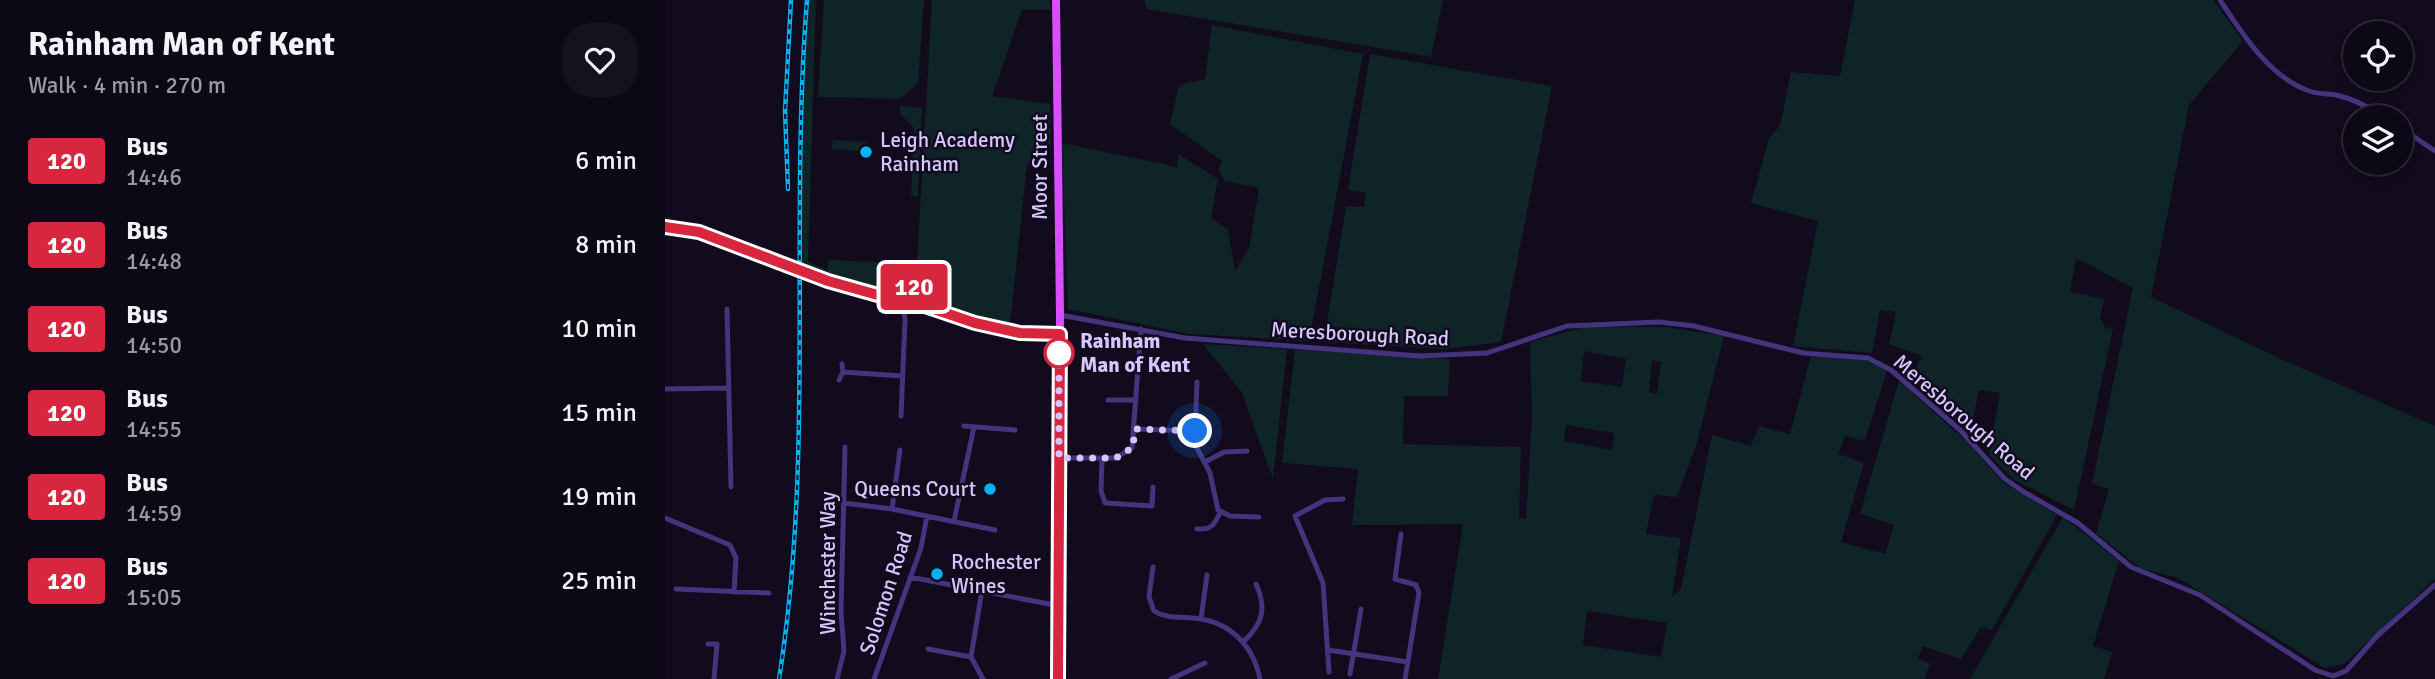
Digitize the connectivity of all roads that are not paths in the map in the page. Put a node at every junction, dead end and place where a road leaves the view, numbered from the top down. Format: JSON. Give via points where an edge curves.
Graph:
{"nodes":[{"id":1,"x":1056,"y":0,"type":"edge"},
{"id":2,"x":2220,"y":0,"type":"edge"},
{"id":3,"x":2364,"y":105,"type":"edge"},
{"id":4,"x":2413,"y":136,"type":"edge"},
{"id":5,"x":2435,"y":151,"type":"edge"},
{"id":6,"x":665,"y":228,"type":"edge"},
{"id":7,"x":917,"y":291,"type":"junction"},
{"id":8,"x":898,"y":292,"type":"junction"},
{"id":9,"x":884,"y":296,"type":"junction"},
{"id":10,"x":901,"y":303,"type":"junction"},
{"id":11,"x":915,"y":304,"type":"junction"},
{"id":12,"x":934,"y":307,"type":"junction"},
{"id":13,"x":727,"y":309,"type":"dead end"},
{"id":14,"x":1060,"y":315,"type":"junction"},
{"id":15,"x":905,"y":320,"type":"junction"},
{"id":16,"x":1141,"y":329,"type":"junction"},
{"id":17,"x":1060,"y":334,"type":"junction"},
{"id":18,"x":842,"y":364,"type":"dead end"},
{"id":19,"x":843,"y":372,"type":"junction"},
{"id":20,"x":902,"y":376,"type":"junction"},
{"id":21,"x":839,"y":380,"type":"dead end"},
{"id":22,"x":1197,"y":382,"type":"dead end"},
{"id":23,"x":729,"y":388,"type":"junction"},
{"id":24,"x":665,"y":389,"type":"edge"},
{"id":25,"x":1108,"y":400,"type":"dead end"},
{"id":26,"x":1136,"y":400,"type":"junction"},
{"id":27,"x":901,"y":416,"type":"dead end"},
{"id":28,"x":964,"y":426,"type":"dead end"},
{"id":29,"x":974,"y":427,"type":"junction"},
{"id":30,"x":1136,"y":429,"type":"junction"},
{"id":31,"x":1015,"y":430,"type":"dead end"},
{"id":32,"x":1195,"y":431,"type":"junction"},
{"id":33,"x":845,"y":447,"type":"dead end"},
{"id":34,"x":900,"y":450,"type":"dead end"},
{"id":35,"x":1247,"y":451,"type":"dead end"},
{"id":36,"x":1059,"y":458,"type":"junction"},
{"id":37,"x":1102,"y":459,"type":"junction"},
{"id":38,"x":1205,"y":462,"type":"junction"},
{"id":39,"x":731,"y":487,"type":"dead end"},
{"id":40,"x":1153,"y":487,"type":"dead end"},
{"id":41,"x":1343,"y":499,"type":"dead end"},
{"id":42,"x":844,"y":503,"type":"junction"},
{"id":43,"x":892,"y":509,"type":"junction"},
{"id":44,"x":1220,"y":513,"type":"junction"},
{"id":45,"x":927,"y":516,"type":"junction"},
{"id":46,"x":1259,"y":517,"type":"dead end"},
{"id":47,"x":665,"y":518,"type":"edge"},
{"id":48,"x":954,"y":521,"type":"junction"},
{"id":49,"x":1197,"y":529,"type":"dead end"},
{"id":50,"x":995,"y":530,"type":"dead end"},
{"id":51,"x":1401,"y":534,"type":"dead end"},
{"id":52,"x":1153,"y":567,"type":"dead end"},
{"id":53,"x":1206,"y":575,"type":"dead end"},
{"id":54,"x":911,"y":577,"type":"junction"},
{"id":55,"x":1256,"y":584,"type":"dead end"},
{"id":56,"x":2435,"y":585,"type":"edge"},
{"id":57,"x":676,"y":589,"type":"dead end"},
{"id":58,"x":982,"y":590,"type":"junction"},
{"id":59,"x":734,"y":592,"type":"junction"},
{"id":60,"x":769,"y":593,"type":"dead end"},
{"id":61,"x":1060,"y":606,"type":"junction"},
{"id":62,"x":1361,"y":609,"type":"dead end"},
{"id":63,"x":1201,"y":618,"type":"junction"},
{"id":64,"x":1244,"y":642,"type":"junction"},
{"id":65,"x":708,"y":644,"type":"dead end"},
{"id":66,"x":929,"y":649,"type":"dead end"},
{"id":67,"x":1328,"y":650,"type":"junction"},
{"id":68,"x":1354,"y":653,"type":"junction"},
{"id":69,"x":971,"y":657,"type":"junction"},
{"id":70,"x":1408,"y":662,"type":"junction"},
{"id":71,"x":1205,"y":663,"type":"dead end"},
{"id":72,"x":1329,"y":672,"type":"dead end"},
{"id":73,"x":1350,"y":674,"type":"dead end"},
{"id":74,"x":713,"y":679,"type":"edge"},
{"id":75,"x":837,"y":679,"type":"edge"},
{"id":76,"x":874,"y":679,"type":"edge"},
{"id":77,"x":983,"y":679,"type":"edge"},
{"id":78,"x":1058,"y":679,"type":"edge"},
{"id":79,"x":1171,"y":679,"type":"edge"},
{"id":80,"x":1260,"y":679,"type":"edge"},
{"id":81,"x":1405,"y":679,"type":"edge"}],
"edges":[{"from":1,"to":14,"type":"main road","name":"Moor Street"},
{"from":2,"to":3,"type":"street","via":[[2252,48],[2284,75],[2308,91]]},
{"from":4,"to":5,"type":"street"},
{"from":6,"to":9,"type":"street","bridge":true,"via":[[699,232],[806,273]]},
{"from":7,"to":8,"type":"street","via":[[908,285]]},
{"from":7,"to":11,"type":"street"},
{"from":7,"to":12,"type":"street"},
{"from":8,"to":9,"type":"street"},
{"from":8,"to":10,"type":"street"},
{"from":9,"to":10,"type":"street"},
{"from":10,"to":11,"type":"street"},
{"from":10,"to":15,"type":"street"},
{"from":11,"to":12,"type":"street"},
{"from":11,"to":15,"type":"street"},
{"from":12,"to":17,"type":"street","via":[[1020,333]]},
{"from":13,"to":23,"type":"street"},
{"from":14,"to":16,"type":"street","name":"Meresborough Road"},
{"from":14,"to":17,"type":"main road","name":"Moor Street"},
{"from":15,"to":20,"type":"street"},
{"from":16,"to":26,"type":"street"},
{"from":16,"to":56,"type":"street","name":"Meresborough Road","via":[[1185,338],[1450,356],[1487,353],[1567,326],[1659,322],[1803,353],[1855,356],[1891,370],[1960,430],[2005,479],[2078,523],[2131,567],[2200,595],[2315,670],[2333,676],[2346,671],[2377,636]]},
{"from":17,"to":36,"type":"main road","name":"Moor Street"},
{"from":18,"to":19,"type":"street"},
{"from":19,"to":20,"type":"street"},
{"from":19,"to":21,"type":"street"},
{"from":20,"to":27,"type":"street"},
{"from":22,"to":32,"type":"street"},
{"from":23,"to":24,"type":"street"},
{"from":23,"to":39,"type":"street"},
{"from":25,"to":26,"type":"street"},
{"from":26,"to":30,"type":"street"},
{"from":28,"to":29,"type":"street"},
{"from":29,"to":31,"type":"street"},
{"from":29,"to":48,"type":"street"},
{"from":30,"to":32,"type":"street"},
{"from":30,"to":37,"type":"street","via":[[1129,452]]},
{"from":32,"to":38,"type":"street","via":[[1196,446]]},
{"from":33,"to":42,"type":"street","name":"Winchester Way"},
{"from":34,"to":43,"type":"street"},
{"from":35,"to":38,"type":"street","via":[[1230,450]]},
{"from":36,"to":37,"type":"street"},
{"from":36,"to":61,"type":"main road","name":"Moor Street"},
{"from":37,"to":40,"type":"street","via":[[1105,503],[1152,506]]},
{"from":38,"to":44,"type":"street"},
{"from":41,"to":67,"type":"street","via":[[1325,500],[1295,516],[1324,583]]},
{"from":42,"to":43,"type":"street"},
{"from":42,"to":75,"type":"street","name":"Winchester Way","via":[[844,650]]},
{"from":43,"to":45,"type":"street"},
{"from":44,"to":46,"type":"street"},
{"from":44,"to":49,"type":"street","via":[[1214,526]]},
{"from":45,"to":48,"type":"street"},
{"from":45,"to":54,"type":"street","name":"Solomon Road"},
{"from":47,"to":59,"type":"street","via":[[730,545],[736,558]]},
{"from":48,"to":50,"type":"street"},
{"from":51,"to":70,"type":"street","via":[[1395,579],[1419,590]]},
{"from":52,"to":63,"type":"street","via":[[1149,597],[1154,611]]},
{"from":53,"to":63,"type":"street"},
{"from":54,"to":58,"type":"street"},
{"from":54,"to":76,"type":"street","name":"Solomon Road"},
{"from":55,"to":64,"type":"street","via":[[1263,616]]},
{"from":57,"to":59,"type":"street"},
{"from":58,"to":61,"type":"street"},
{"from":58,"to":69,"type":"street"},
{"from":59,"to":60,"type":"street"},
{"from":61,"to":78,"type":"main road","name":"Moor Street"},
{"from":62,"to":68,"type":"street"},
{"from":63,"to":64,"type":"street","via":[[1225,627]]},
{"from":64,"to":80,"type":"street"},
{"from":65,"to":74,"type":"street","via":[[717,644]]},
{"from":66,"to":69,"type":"street"},
{"from":67,"to":68,"type":"street"},
{"from":67,"to":72,"type":"street"},
{"from":68,"to":70,"type":"street"},
{"from":68,"to":73,"type":"street"},
{"from":69,"to":77,"type":"street"},
{"from":70,"to":81,"type":"street"},
{"from":71,"to":79,"type":"street"}]}
